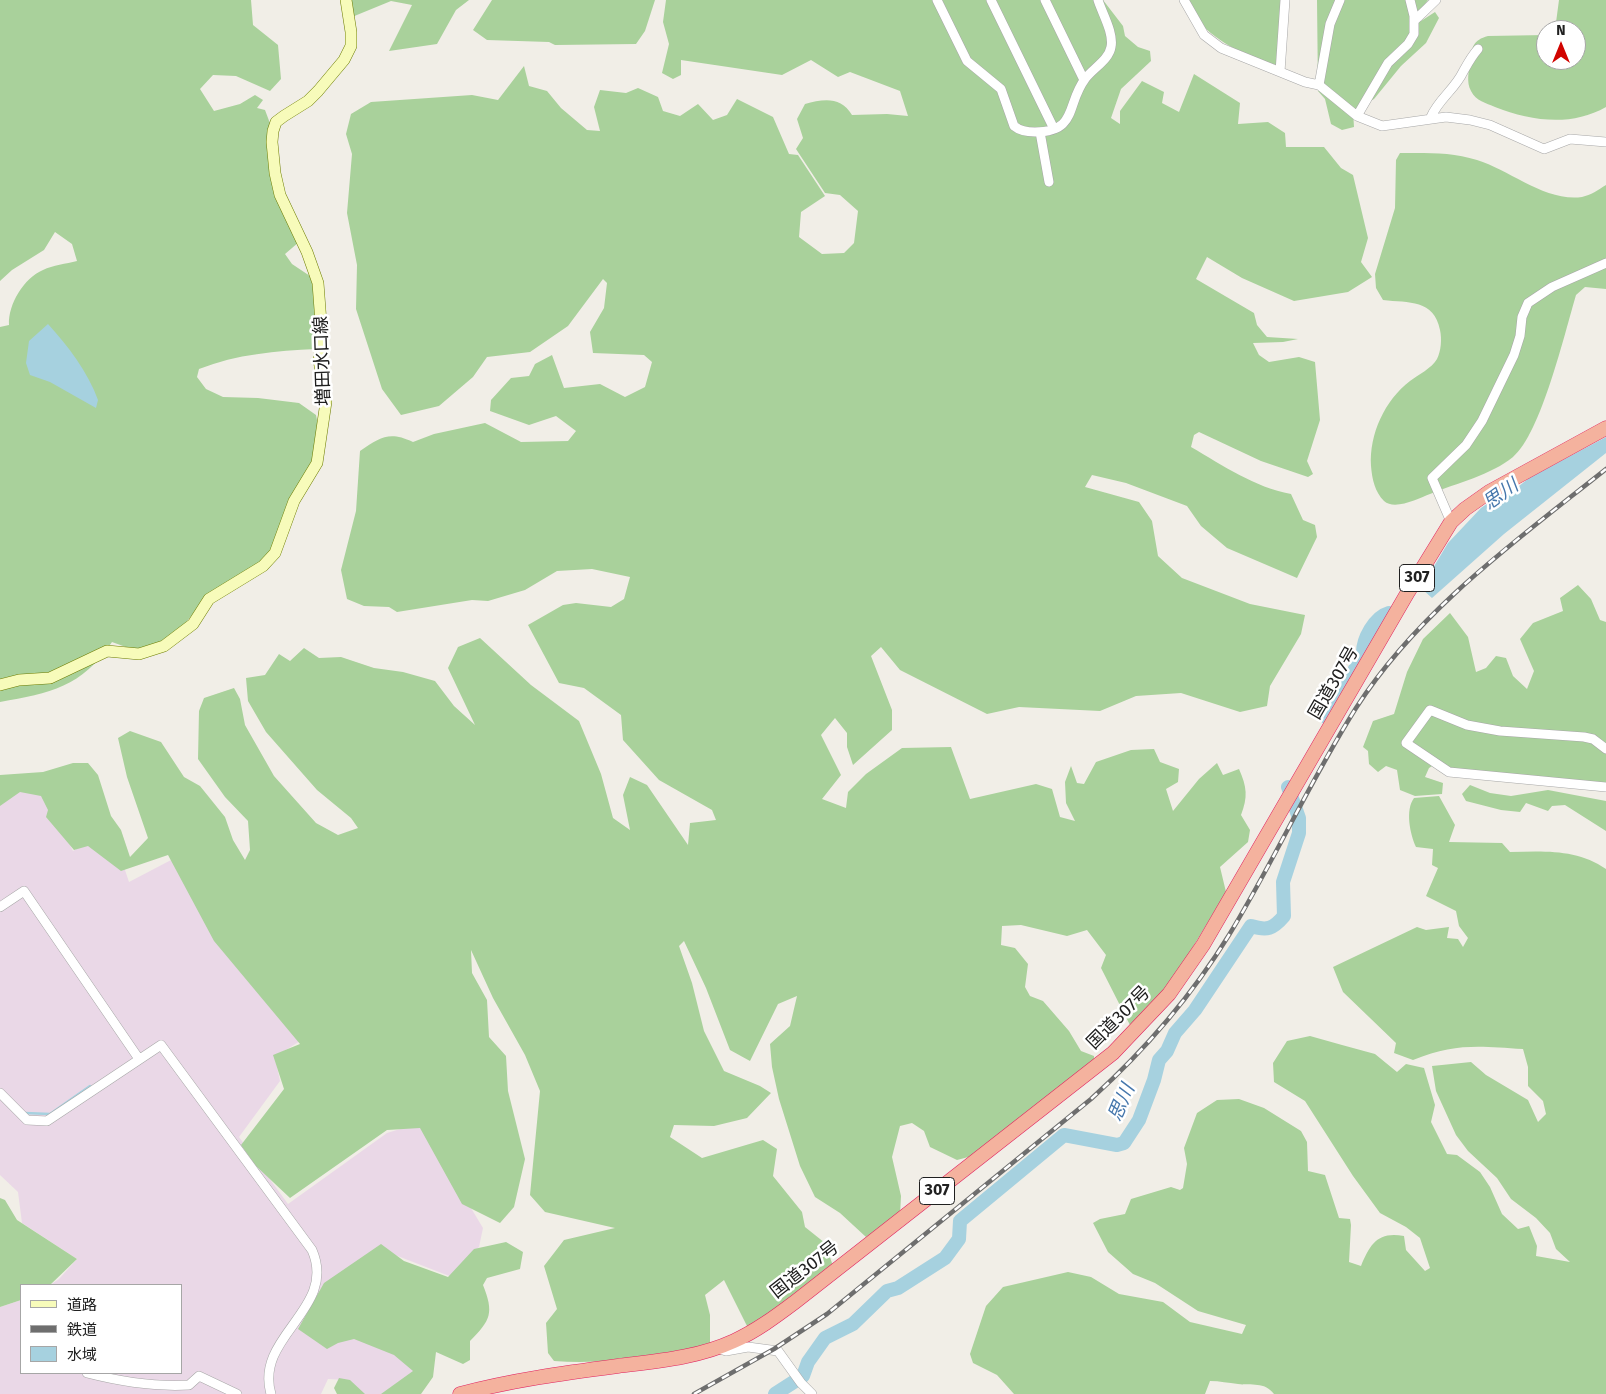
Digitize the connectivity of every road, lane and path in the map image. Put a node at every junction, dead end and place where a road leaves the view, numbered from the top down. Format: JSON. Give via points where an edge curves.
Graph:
{"nodes":[{"id":1,"x":346,"y":0,"type":"edge"},
{"id":2,"x":937,"y":0,"type":"edge"},
{"id":3,"x":991,"y":0,"type":"edge"},
{"id":4,"x":1045,"y":0,"type":"edge"},
{"id":5,"x":1098,"y":0,"type":"edge"},
{"id":6,"x":1184,"y":0,"type":"edge"},
{"id":7,"x":1285,"y":0,"type":"edge"},
{"id":8,"x":1340,"y":0,"type":"edge"},
{"id":9,"x":1410,"y":0,"type":"edge"},
{"id":10,"x":1436,"y":0,"type":"edge"},
{"id":11,"x":1414,"y":21,"type":"junction"},
{"id":12,"x":1478,"y":49,"type":"dead end"},
{"id":13,"x":1280,"y":72,"type":"junction"},
{"id":14,"x":1084,"y":80,"type":"junction"},
{"id":15,"x":1319,"y":85,"type":"junction"},
{"id":16,"x":1357,"y":116,"type":"junction"},
{"id":17,"x":1431,"y":118,"type":"junction"},
{"id":18,"x":1054,"y":129,"type":"junction"},
{"id":19,"x":1040,"y":132,"type":"junction"},
{"id":20,"x":1606,"y":142,"type":"edge"},
{"id":21,"x":1049,"y":182,"type":"dead end"},
{"id":22,"x":1606,"y":264,"type":"edge"},
{"id":23,"x":1606,"y":428,"type":"edge"},
{"id":24,"x":1451,"y":522,"type":"junction"},
{"id":25,"x":0,"y":685,"type":"edge"},
{"id":26,"x":1606,"y":749,"type":"edge"},
{"id":27,"x":1606,"y":787,"type":"edge"},
{"id":28,"x":0,"y":907,"type":"edge"},
{"id":29,"x":139,"y":1059,"type":"junction"},
{"id":30,"x":0,"y":1093,"type":"edge"},
{"id":31,"x":717,"y":1348,"type":"junction"},
{"id":32,"x":91,"y":1374,"type":"edge"},
{"id":33,"x":237,"y":1394,"type":"edge"},
{"id":34,"x":271,"y":1394,"type":"edge"},
{"id":35,"x":460,"y":1394,"type":"edge"},
{"id":36,"x":812,"y":1394,"type":"edge"}],
"edges":[{"from":1,"to":25,"type":"main road","name":"増田水口線","via":[[351,46],[344,60],[313,96],[276,122],[273,131],[275,173],[280,195],[308,252],[318,283],[322,336],[319,360],[326,402],[316,464],[294,501],[275,553],[256,571],[209,599],[193,624],[164,646],[140,654],[107,651],[50,678]]},
{"from":2,"to":19,"type":"street","via":[[967,61],[1001,89],[1014,126],[1028,132]]},
{"from":3,"to":18,"type":"street"},
{"from":4,"to":14,"type":"street"},
{"from":5,"to":14,"type":"street","via":[[1112,44],[1106,56]]},
{"from":6,"to":13,"type":"street","via":[[1204,35],[1221,48]]},
{"from":7,"to":13,"type":"street"},
{"from":8,"to":15,"type":"street","via":[[1330,24]]},
{"from":9,"to":11,"type":"street"},
{"from":10,"to":11,"type":"street"},
{"from":11,"to":16,"type":"street","via":[[1414,34],[1408,44],[1388,63]]},
{"from":12,"to":17,"type":"street","via":[[1468,59],[1458,80],[1435,108]]},
{"from":13,"to":15,"type":"street"},
{"from":14,"to":18,"type":"street","via":[[1068,119]]},
{"from":15,"to":16,"type":"street"},
{"from":16,"to":17,"type":"street","via":[[1382,126]]},
{"from":17,"to":20,"type":"street","via":[[1470,120],[1544,149],[1570,139]]},
{"from":18,"to":19,"type":"street"},
{"from":19,"to":21,"type":"street"},
{"from":22,"to":24,"type":"street","via":[[1552,287],[1528,303],[1514,355],[1482,422],[1466,445],[1432,478]]},
{"from":23,"to":24,"type":"highway","name":"国道307号","number":"307","via":[[1489,492]]},
{"from":24,"to":31,"type":"highway","name":"国道307号","number":"307","via":[[1185,973],[1152,1013],[1113,1053],[774,1317]]},
{"from":26,"to":27,"type":"street","via":[[1593,739],[1584,737],[1467,726],[1430,710],[1406,743],[1449,772]]},
{"from":28,"to":29,"type":"street","via":[[24,891]]},
{"from":29,"to":30,"type":"street","via":[[46,1121],[27,1120]]},
{"from":29,"to":34,"type":"street","via":[[161,1045],[312,1250],[316,1260],[318,1277],[312,1295],[278,1347],[269,1368]]},
{"from":31,"to":35,"type":"highway","name":"国道307号","number":"307","via":[[683,1358],[493,1385]]},
{"from":31,"to":36,"type":"street","via":[[726,1352],[748,1347],[778,1350],[798,1380]]},
{"from":32,"to":33,"type":"street","via":[[132,1384],[171,1386],[189,1385],[199,1376]]}]}
